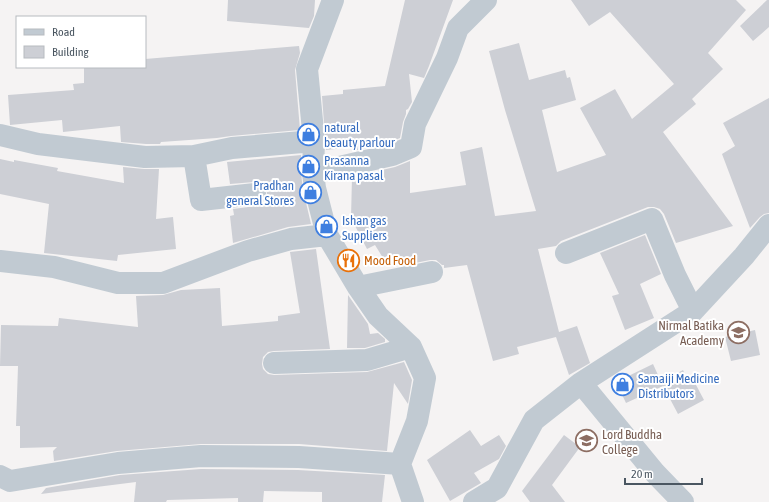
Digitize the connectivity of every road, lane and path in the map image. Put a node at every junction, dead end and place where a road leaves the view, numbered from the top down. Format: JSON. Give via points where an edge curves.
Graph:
{"nodes":[{"id":1,"x":333,"y":0,"type":"edge"},
{"id":2,"x":486,"y":0,"type":"edge"},
{"id":3,"x":0,"y":135,"type":"edge"},
{"id":4,"x":314,"y":141,"type":"junction"},
{"id":5,"x":194,"y":156,"type":"junction"},
{"id":6,"x":313,"y":174,"type":"junction"},
{"id":7,"x":255,"y":194,"type":"dead end"},
{"id":8,"x":769,"y":225,"type":"edge"},
{"id":9,"x":327,"y":235,"type":"junction"},
{"id":10,"x":566,"y":253,"type":"dead end"},
{"id":11,"x":0,"y":261,"type":"edge"},
{"id":12,"x":432,"y":272,"type":"dead end"},
{"id":13,"x":358,"y":287,"type":"junction"},
{"id":14,"x":693,"y":311,"type":"junction"},
{"id":15,"x":411,"y":347,"type":"junction"},
{"id":16,"x":274,"y":363,"type":"dead end"},
{"id":17,"x":581,"y":383,"type":"junction"},
{"id":18,"x":400,"y":464,"type":"junction"},
{"id":19,"x":0,"y":476,"type":"edge"},
{"id":20,"x":413,"y":502,"type":"edge"},
{"id":21,"x":474,"y":502,"type":"edge"},
{"id":22,"x":683,"y":502,"type":"edge"}],
"edges":[{"from":1,"to":4,"type":"street","via":[[307,69]]},
{"from":2,"to":6,"type":"street","via":[[458,28],[414,124],[411,147],[392,155]]},
{"from":3,"to":5,"type":"street","via":[[38,144],[145,157]]},
{"from":4,"to":5,"type":"street","via":[[232,148]]},
{"from":4,"to":6,"type":"street"},
{"from":5,"to":7,"type":"street","via":[[201,200]]},
{"from":6,"to":9,"type":"street"},
{"from":8,"to":14,"type":"street"},
{"from":9,"to":11,"type":"street","via":[[291,239],[248,251],[163,283],[118,283],[54,268]]},
{"from":9,"to":13,"type":"street"},
{"from":10,"to":14,"type":"street","via":[[652,219]]},
{"from":12,"to":13,"type":"street"},
{"from":13,"to":15,"type":"street","via":[[378,316]]},
{"from":14,"to":17,"type":"street"},
{"from":15,"to":16,"type":"street","via":[[367,360]]},
{"from":15,"to":18,"type":"street","via":[[425,378],[417,421]]},
{"from":17,"to":21,"type":"street","via":[[534,420],[496,488]]},
{"from":17,"to":22,"type":"street","via":[[655,473]]},
{"from":18,"to":19,"type":"street","via":[[299,457],[201,456],[118,463],[10,480]]},
{"from":18,"to":20,"type":"street"}]}
